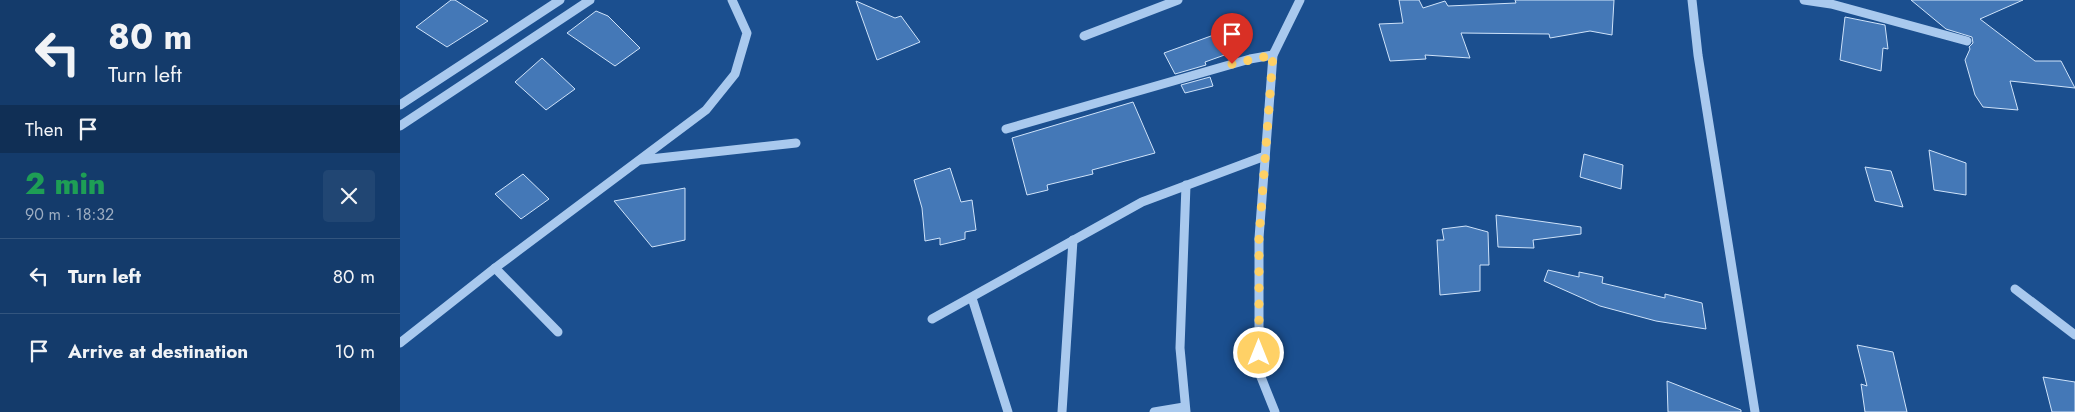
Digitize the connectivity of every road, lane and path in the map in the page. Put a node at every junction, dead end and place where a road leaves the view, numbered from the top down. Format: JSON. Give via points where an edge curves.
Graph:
{"nodes":[{"id":1,"x":560,"y":0,"type":"edge"},
{"id":2,"x":590,"y":0,"type":"edge"},
{"id":3,"x":732,"y":0,"type":"edge"},
{"id":4,"x":1178,"y":0,"type":"edge"},
{"id":5,"x":1300,"y":0,"type":"edge"},
{"id":6,"x":1692,"y":0,"type":"edge"},
{"id":7,"x":1804,"y":0,"type":"edge"},
{"id":8,"x":1834,"y":2,"type":"edge"},
{"id":9,"x":1084,"y":36,"type":"dead end"},
{"id":10,"x":1966,"y":41,"type":"dead end"},
{"id":11,"x":1273,"y":55,"type":"junction"},
{"id":12,"x":400,"y":105,"type":"edge"},
{"id":13,"x":400,"y":126,"type":"edge"},
{"id":14,"x":1006,"y":129,"type":"dead end"},
{"id":15,"x":796,"y":143,"type":"dead end"},
{"id":16,"x":1266,"y":156,"type":"junction"},
{"id":17,"x":640,"y":160,"type":"junction"},
{"id":18,"x":1186,"y":185,"type":"junction"},
{"id":19,"x":1072,"y":240,"type":"junction"},
{"id":20,"x":495,"y":268,"type":"junction"},
{"id":21,"x":2015,"y":290,"type":"dead end"},
{"id":22,"x":972,"y":298,"type":"junction"},
{"id":23,"x":932,"y":319,"type":"dead end"},
{"id":24,"x":558,"y":332,"type":"dead end"},
{"id":25,"x":2075,"y":335,"type":"edge"},
{"id":26,"x":400,"y":342,"type":"edge"},
{"id":27,"x":1185,"y":410,"type":"edge"},
{"id":28,"x":1008,"y":412,"type":"edge"},
{"id":29,"x":1062,"y":412,"type":"edge"},
{"id":30,"x":1154,"y":412,"type":"edge"},
{"id":31,"x":1275,"y":412,"type":"edge"},
{"id":32,"x":1755,"y":412,"type":"edge"}],
"edges":[{"from":1,"to":12,"type":"street"},
{"from":2,"to":13,"type":"street"},
{"from":3,"to":17,"type":"street","via":[[747,33],[735,74],[706,110]]},
{"from":4,"to":9,"type":"street"},
{"from":5,"to":11,"type":"street"},
{"from":6,"to":32,"type":"street"},
{"from":7,"to":8,"type":"street"},
{"from":8,"to":10,"type":"street"},
{"from":11,"to":14,"type":"street"},
{"from":11,"to":16,"type":"street"},
{"from":15,"to":17,"type":"street"},
{"from":16,"to":18,"type":"street"},
{"from":16,"to":31,"type":"street","via":[[1259,238],[1259,372]]},
{"from":17,"to":20,"type":"street"},
{"from":18,"to":19,"type":"street","via":[[1142,202]]},
{"from":18,"to":27,"type":"street","via":[[1180,348]]},
{"from":19,"to":22,"type":"street"},
{"from":19,"to":29,"type":"street"},
{"from":20,"to":24,"type":"street"},
{"from":20,"to":26,"type":"street"},
{"from":21,"to":25,"type":"street"},
{"from":22,"to":23,"type":"street"},
{"from":22,"to":28,"type":"street"},
{"from":27,"to":30,"type":"street"}]}
